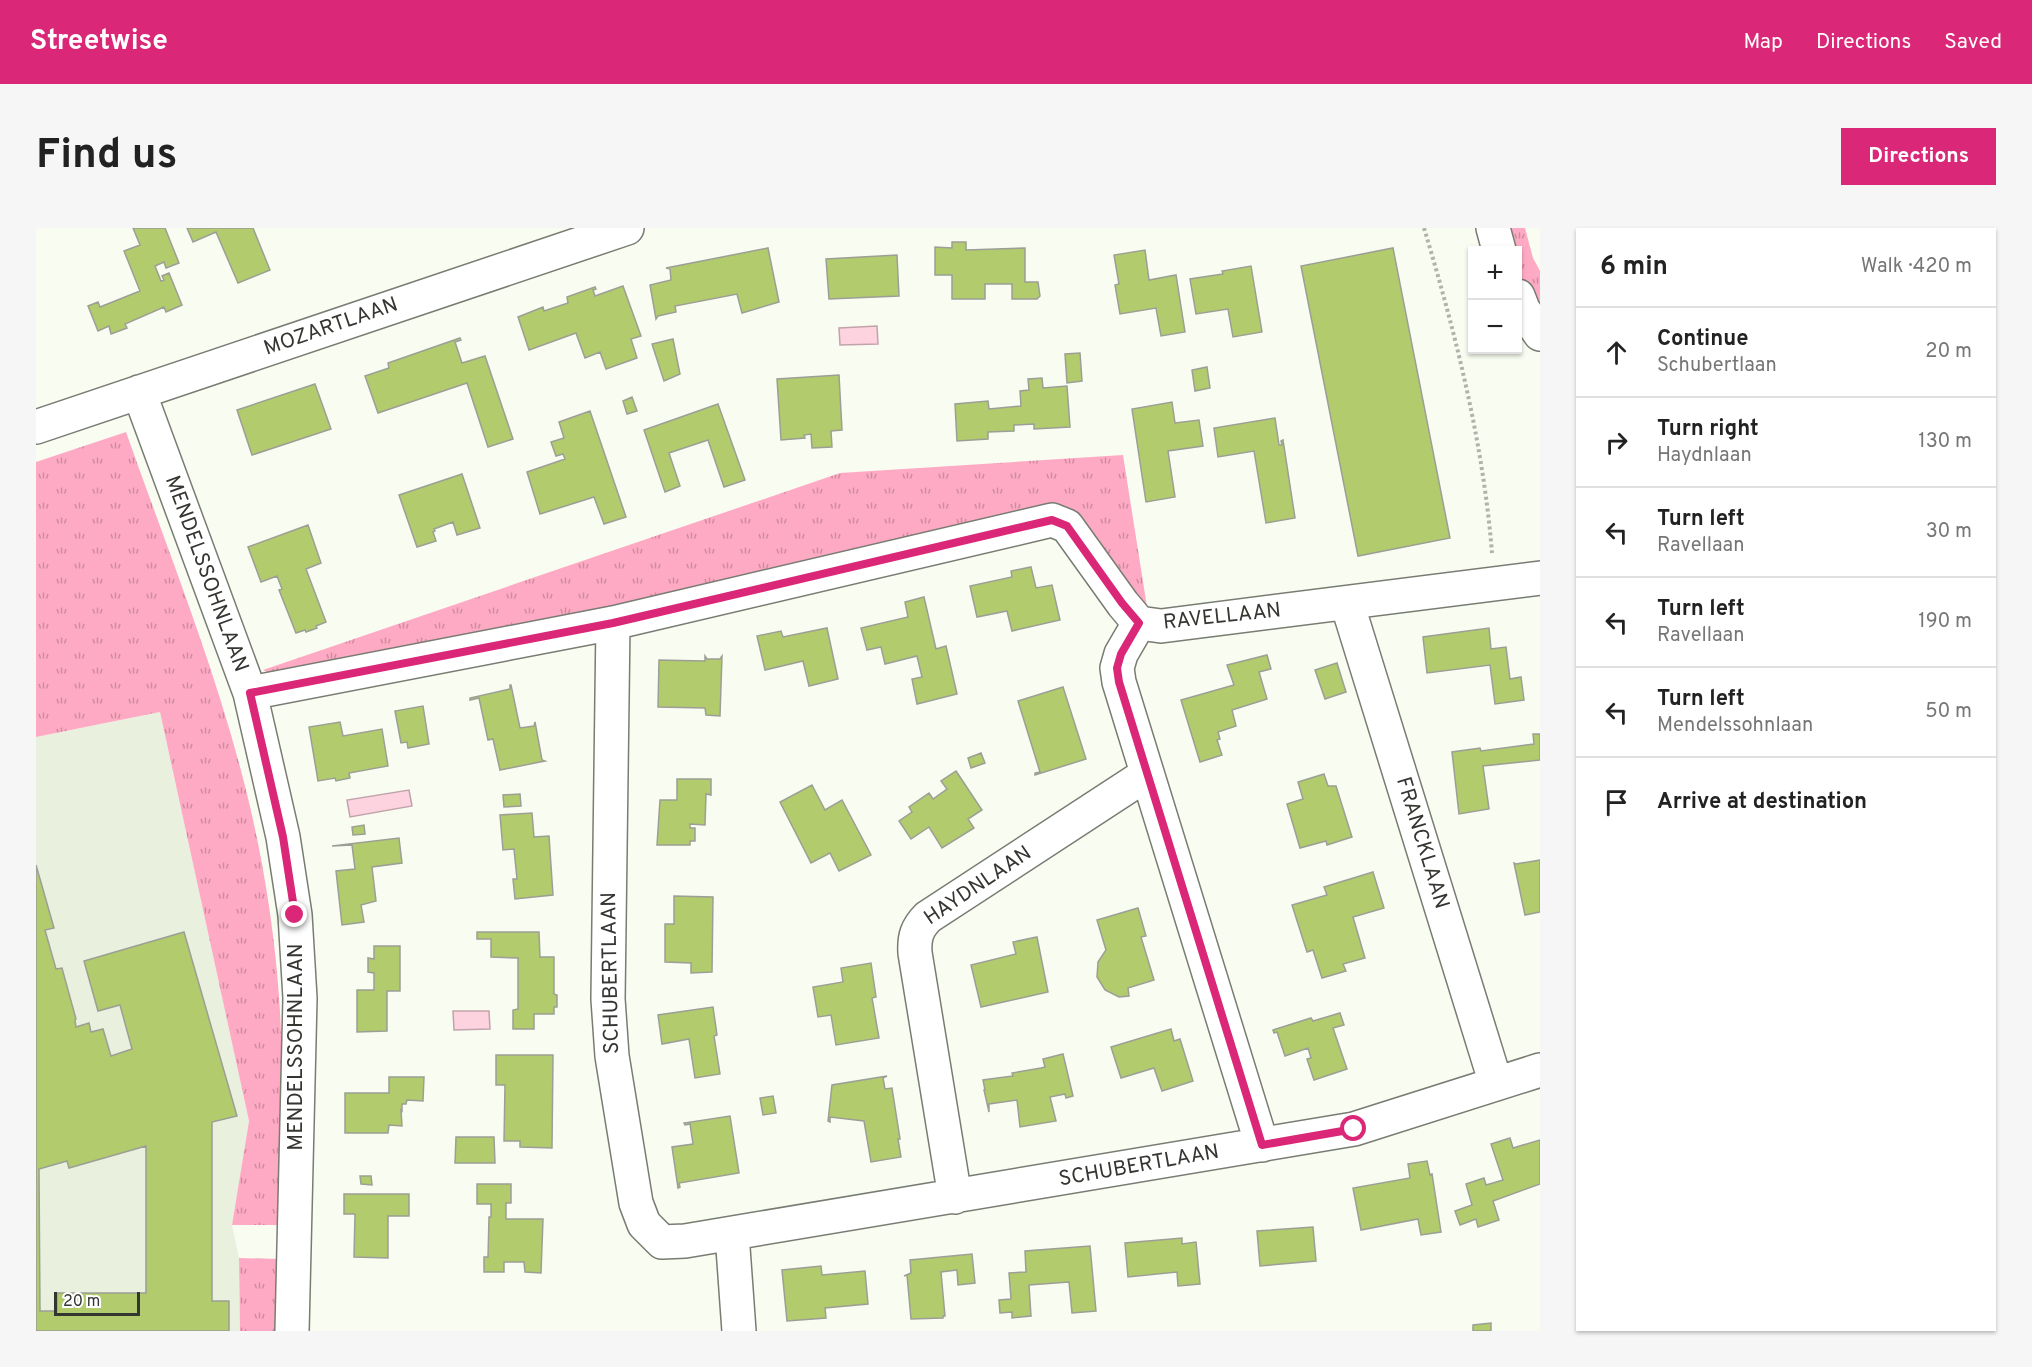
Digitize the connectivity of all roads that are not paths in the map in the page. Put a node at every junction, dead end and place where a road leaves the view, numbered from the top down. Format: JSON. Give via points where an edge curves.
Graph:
{"nodes":[{"id":1,"x":627,"y":228,"type":"edge"},
{"id":2,"x":1493,"y":228,"type":"edge"},
{"id":3,"x":1498,"y":246,"type":"edge"},
{"id":4,"x":1520,"y":300,"type":"edge"},
{"id":5,"x":1540,"y":334,"type":"edge"},
{"id":6,"x":139,"y":392,"type":"junction"},
{"id":7,"x":36,"y":427,"type":"edge"},
{"id":8,"x":1540,"y":578,"type":"edge"},
{"id":9,"x":1347,"y":603,"type":"junction"},
{"id":10,"x":613,"y":623,"type":"junction"},
{"id":11,"x":1139,"y":623,"type":"junction"},
{"id":12,"x":250,"y":693,"type":"junction"},
{"id":13,"x":1147,"y":774,"type":"junction"},
{"id":14,"x":1540,"y":1070,"type":"edge"},
{"id":15,"x":1496,"y":1084,"type":"junction"},
{"id":16,"x":1262,"y":1145,"type":"junction"},
{"id":17,"x":955,"y":1197,"type":"junction"},
{"id":18,"x":732,"y":1234,"type":"junction"},
{"id":19,"x":292,"y":1331,"type":"edge"},
{"id":20,"x":739,"y":1331,"type":"edge"}],
"edges":[{"from":1,"to":6,"type":"street","name":"MOZARTLAAN"},
{"from":2,"to":3,"type":"street"},
{"from":4,"to":5,"type":"street"},
{"from":6,"to":7,"type":"street","name":"MOZARTLAAN"},
{"from":6,"to":12,"type":"street","name":"MENDELSSOHNLAAN"},
{"from":8,"to":9,"type":"street","name":"RAVELLAAN"},
{"from":9,"to":11,"type":"street","name":"RAVELLAAN","via":[[1161,626]]},
{"from":9,"to":15,"type":"street","name":"FRANCKLAAN"},
{"from":10,"to":11,"type":"street","name":"RAVELLAAN","via":[[1052,520],[1067,526]]},
{"from":10,"to":12,"type":"street","name":"RAVELLAAN"},
{"from":10,"to":18,"type":"street","name":"SCHUBERTLAAN","via":[[608,999],[612,1056],[636,1203],[644,1224],[662,1242]]},
{"from":11,"to":13,"type":"street","via":[[1117,668]]},
{"from":12,"to":19,"type":"street","name":"MENDELSSOHNLAAN","via":[[283,837],[295,915],[300,998]]},
{"from":13,"to":16,"type":"street"},
{"from":13,"to":17,"type":"street","name":"HAYDNLAAN","via":[[919,926],[914,939],[915,953]]},
{"from":14,"to":15,"type":"street","name":"SCHUBERTLAAN"},
{"from":15,"to":16,"type":"street","name":"SCHUBERTLAAN","via":[[1354,1129]]},
{"from":16,"to":17,"type":"street","name":"SCHUBERTLAAN"},
{"from":17,"to":18,"type":"street","name":"SCHUBERTLAAN"},
{"from":18,"to":20,"type":"street"}]}
